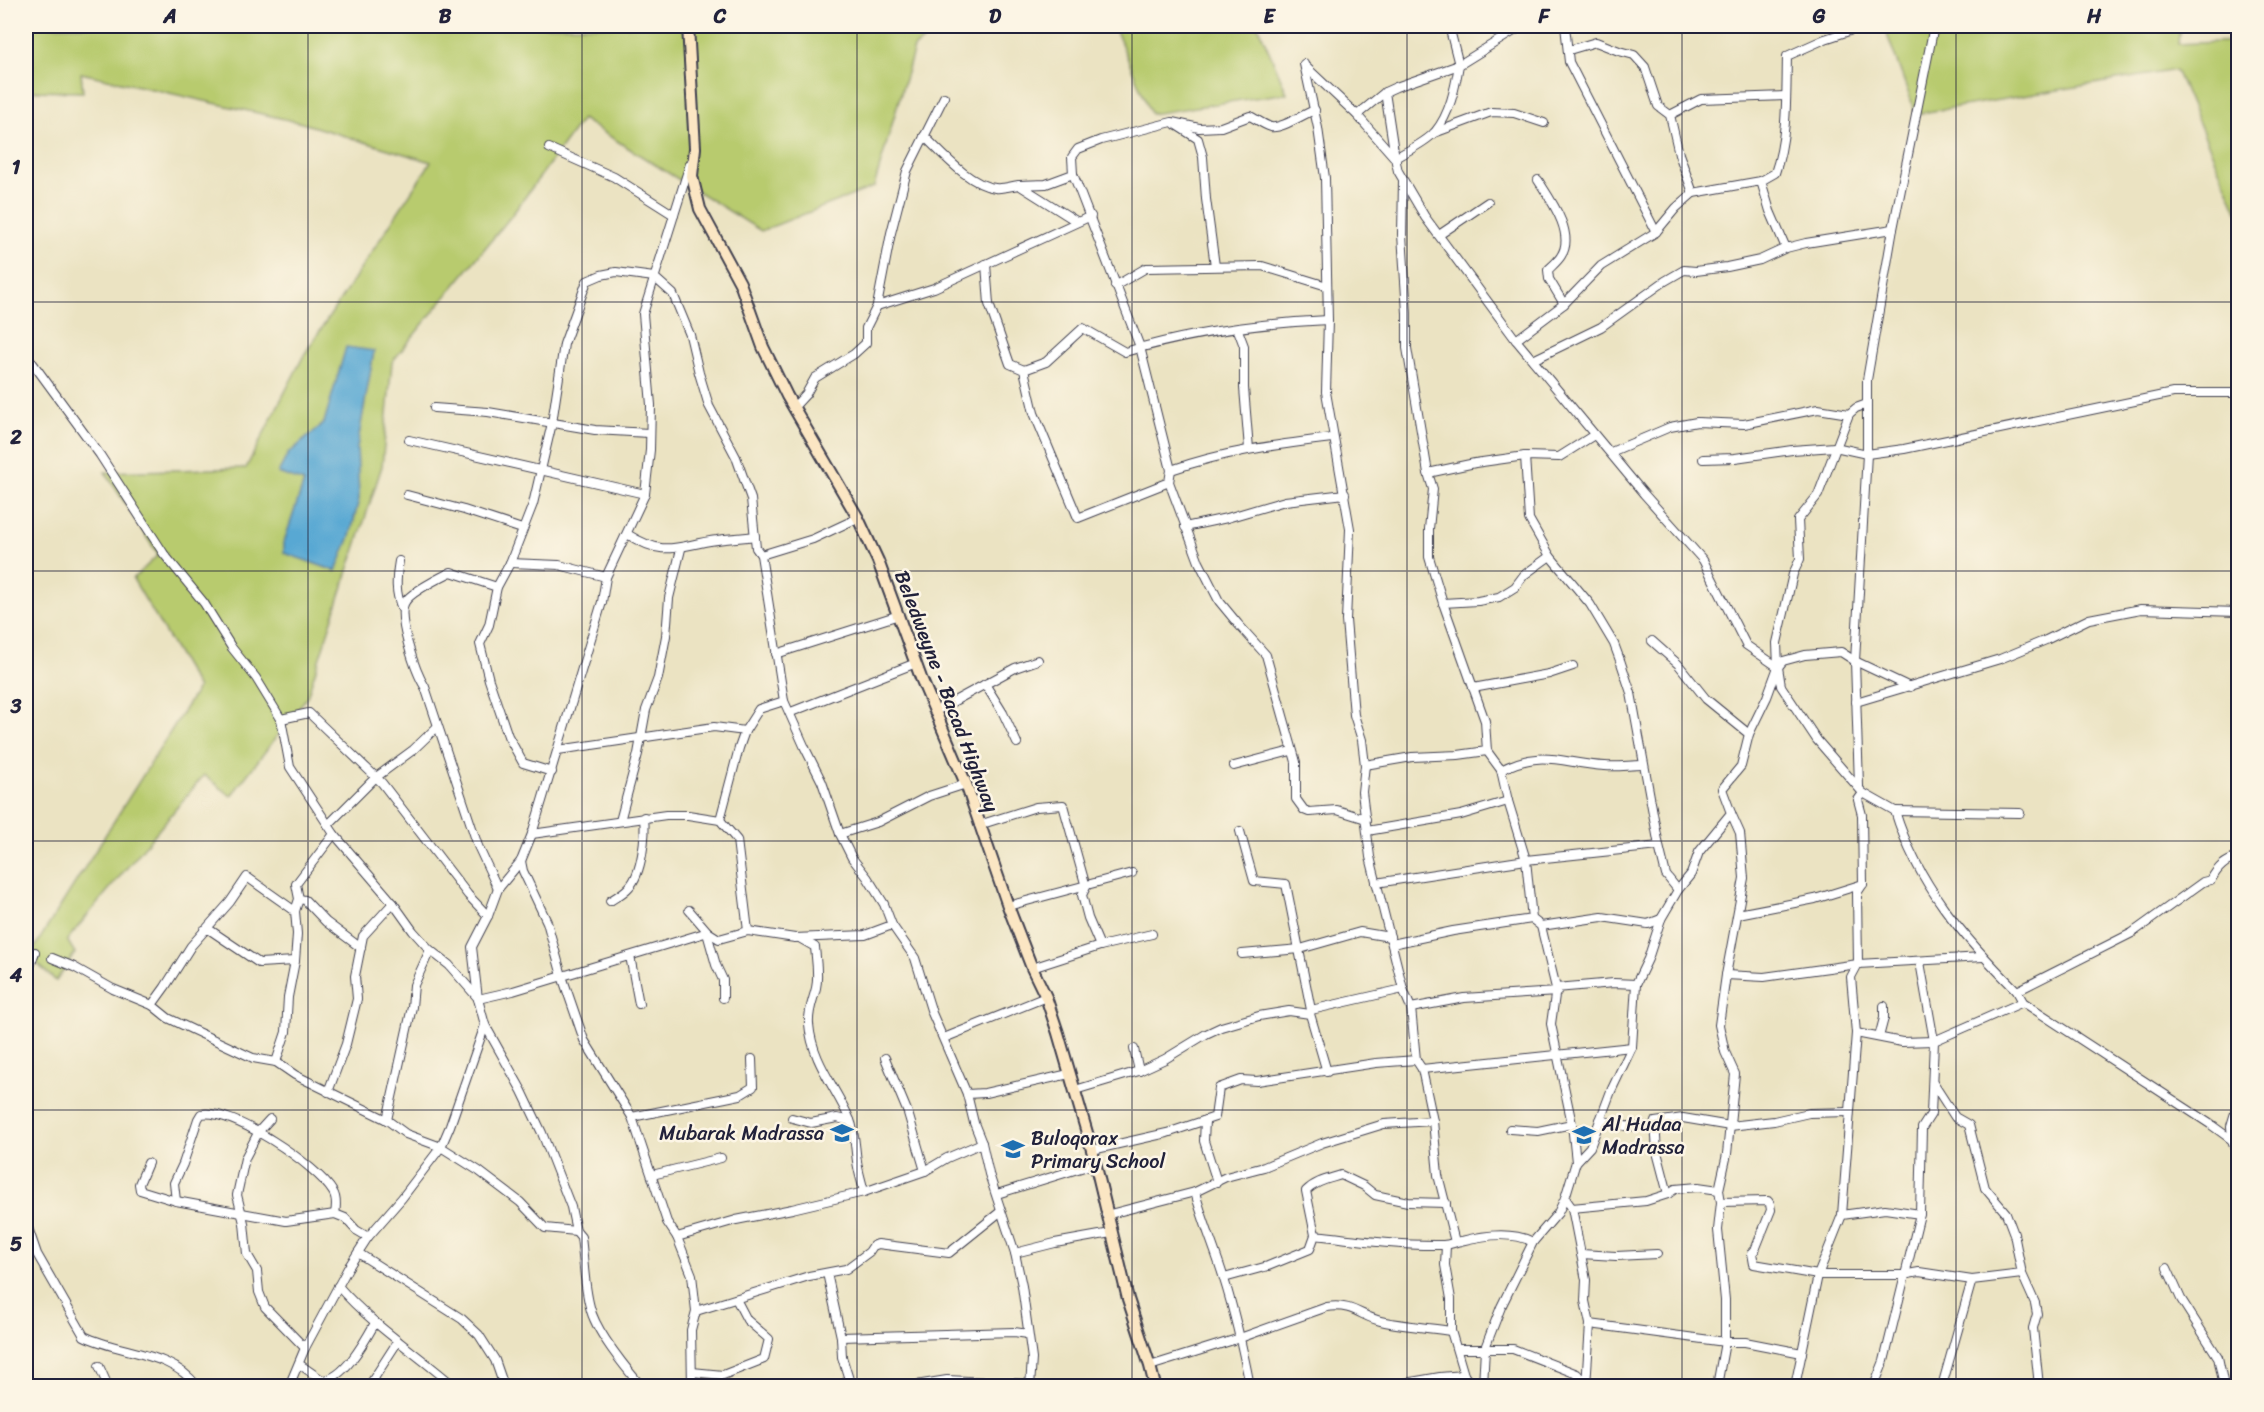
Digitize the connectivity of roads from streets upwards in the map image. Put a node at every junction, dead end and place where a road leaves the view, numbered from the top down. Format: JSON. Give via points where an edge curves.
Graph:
{"nodes":[{"id":1,"x":688,"y":26,"type":"edge"},
{"id":2,"x":1449,"y":26,"type":"edge"},
{"id":3,"x":1522,"y":26,"type":"edge"},
{"id":4,"x":1565,"y":26,"type":"edge"},
{"id":5,"x":1864,"y":26,"type":"edge"},
{"id":6,"x":1934,"y":26,"type":"edge"},
{"id":7,"x":1569,"y":50,"type":"junction"},
{"id":8,"x":1459,"y":65,"type":"junction"},
{"id":9,"x":1385,"y":92,"type":"junction"},
{"id":10,"x":1785,"y":96,"type":"junction"},
{"id":11,"x":944,"y":98,"type":"dead end"},
{"id":12,"x":1315,"y":110,"type":"junction"},
{"id":13,"x":1357,"y":115,"type":"junction"},
{"id":14,"x":1670,"y":115,"type":"junction"},
{"id":15,"x":1172,"y":122,"type":"junction"},
{"id":16,"x":1544,"y":123,"type":"dead end"},
{"id":17,"x":1434,"y":133,"type":"junction"},
{"id":18,"x":924,"y":135,"type":"junction"},
{"id":19,"x":549,"y":148,"type":"dead end"},
{"id":20,"x":695,"y":148,"type":"junction"},
{"id":21,"x":1395,"y":158,"type":"junction"},
{"id":22,"x":1073,"y":174,"type":"junction"},
{"id":23,"x":1538,"y":180,"type":"dead end"},
{"id":24,"x":1403,"y":181,"type":"junction"},
{"id":25,"x":1761,"y":181,"type":"junction"},
{"id":26,"x":1019,"y":185,"type":"junction"},
{"id":27,"x":1693,"y":193,"type":"junction"},
{"id":28,"x":1488,"y":202,"type":"dead end"},
{"id":29,"x":674,"y":215,"type":"junction"},
{"id":30,"x":1090,"y":216,"type":"junction"},
{"id":31,"x":1076,"y":221,"type":"junction"},
{"id":32,"x":1893,"y":229,"type":"junction"},
{"id":33,"x":1656,"y":232,"type":"junction"},
{"id":34,"x":1439,"y":235,"type":"junction"},
{"id":35,"x":1786,"y":248,"type":"junction"},
{"id":36,"x":986,"y":264,"type":"junction"},
{"id":37,"x":1215,"y":266,"type":"junction"},
{"id":38,"x":654,"y":277,"type":"junction"},
{"id":39,"x":1115,"y":286,"type":"junction"},
{"id":40,"x":1327,"y":286,"type":"junction"},
{"id":41,"x":1564,"y":304,"type":"junction"},
{"id":42,"x":877,"y":306,"type":"junction"},
{"id":43,"x":1328,"y":320,"type":"junction"},
{"id":44,"x":1238,"y":330,"type":"junction"},
{"id":45,"x":1516,"y":340,"type":"junction"},
{"id":46,"x":1140,"y":347,"type":"junction"},
{"id":47,"x":26,"y":354,"type":"edge"},
{"id":48,"x":1533,"y":360,"type":"junction"},
{"id":49,"x":1024,"y":370,"type":"junction"},
{"id":50,"x":2238,"y":393,"type":"edge"},
{"id":51,"x":1867,"y":404,"type":"junction"},
{"id":52,"x":435,"y":408,"type":"dead end"},
{"id":53,"x":793,"y":408,"type":"junction"},
{"id":54,"x":1849,"y":414,"type":"junction"},
{"id":55,"x":552,"y":423,"type":"junction"},
{"id":56,"x":649,"y":433,"type":"junction"},
{"id":57,"x":1594,"y":435,"type":"junction"},
{"id":58,"x":1332,"y":438,"type":"junction"},
{"id":59,"x":409,"y":440,"type":"dead end"},
{"id":60,"x":1835,"y":447,"type":"junction"},
{"id":61,"x":1249,"y":449,"type":"junction"},
{"id":62,"x":1611,"y":452,"type":"junction"},
{"id":63,"x":1867,"y":454,"type":"junction"},
{"id":64,"x":1525,"y":456,"type":"junction"},
{"id":65,"x":1703,"y":459,"type":"dead end"},
{"id":66,"x":1171,"y":470,"type":"junction"},
{"id":67,"x":539,"y":471,"type":"junction"},
{"id":68,"x":1428,"y":473,"type":"junction"},
{"id":69,"x":1169,"y":482,"type":"junction"},
{"id":70,"x":645,"y":494,"type":"junction"},
{"id":71,"x":1345,"y":494,"type":"junction"},
{"id":72,"x":407,"y":495,"type":"dead end"},
{"id":73,"x":858,"y":518,"type":"junction"},
{"id":74,"x":1185,"y":527,"type":"junction"},
{"id":75,"x":522,"y":529,"type":"junction"},
{"id":76,"x":627,"y":534,"type":"junction"},
{"id":77,"x":755,"y":536,"type":"junction"},
{"id":78,"x":681,"y":549,"type":"junction"},
{"id":79,"x":761,"y":555,"type":"junction"},
{"id":80,"x":1550,"y":556,"type":"junction"},
{"id":81,"x":399,"y":561,"type":"dead end"},
{"id":82,"x":510,"y":562,"type":"junction"},
{"id":83,"x":606,"y":577,"type":"junction"},
{"id":84,"x":497,"y":587,"type":"junction"},
{"id":85,"x":1443,"y":603,"type":"junction"},
{"id":86,"x":402,"y":609,"type":"junction"},
{"id":87,"x":2238,"y":612,"type":"edge"},
{"id":88,"x":899,"y":615,"type":"junction"},
{"id":89,"x":1652,"y":641,"type":"dead end"},
{"id":90,"x":776,"y":654,"type":"junction"},
{"id":91,"x":1038,"y":660,"type":"dead end"},
{"id":92,"x":1855,"y":661,"type":"junction"},
{"id":93,"x":916,"y":663,"type":"junction"},
{"id":94,"x":1573,"y":666,"type":"dead end"},
{"id":95,"x":1778,"y":667,"type":"junction"},
{"id":96,"x":985,"y":684,"type":"junction"},
{"id":97,"x":1910,"y":687,"type":"junction"},
{"id":98,"x":1473,"y":688,"type":"junction"},
{"id":99,"x":784,"y":700,"type":"junction"},
{"id":100,"x":1856,"y":702,"type":"junction"},
{"id":101,"x":936,"y":711,"type":"junction"},
{"id":102,"x":791,"y":712,"type":"junction"},
{"id":103,"x":281,"y":719,"type":"junction"},
{"id":104,"x":437,"y":727,"type":"junction"},
{"id":105,"x":746,"y":731,"type":"junction"},
{"id":106,"x":1749,"y":734,"type":"junction"},
{"id":107,"x":641,"y":739,"type":"junction"},
{"id":108,"x":1017,"y":744,"type":"dead end"},
{"id":109,"x":558,"y":750,"type":"junction"},
{"id":110,"x":1292,"y":751,"type":"junction"},
{"id":111,"x":1487,"y":751,"type":"junction"},
{"id":112,"x":1365,"y":765,"type":"junction"},
{"id":113,"x":1642,"y":765,"type":"junction"},
{"id":114,"x":1234,"y":766,"type":"dead end"},
{"id":115,"x":1501,"y":770,"type":"junction"},
{"id":116,"x":552,"y":772,"type":"junction"},
{"id":117,"x":375,"y":778,"type":"junction"},
{"id":118,"x":966,"y":784,"type":"junction"},
{"id":119,"x":1861,"y":790,"type":"junction"},
{"id":120,"x":1508,"y":801,"type":"junction"},
{"id":121,"x":1895,"y":811,"type":"junction"},
{"id":122,"x":1731,"y":813,"type":"junction"},
{"id":123,"x":2020,"y":813,"type":"dead end"},
{"id":124,"x":645,"y":817,"type":"junction"},
{"id":125,"x":1366,"y":819,"type":"junction"},
{"id":126,"x":720,"y":820,"type":"junction"},
{"id":127,"x":620,"y":821,"type":"junction"},
{"id":128,"x":328,"y":825,"type":"junction"},
{"id":129,"x":980,"y":825,"type":"junction"},
{"id":130,"x":1240,"y":831,"type":"dead end"},
{"id":131,"x":1367,"y":831,"type":"junction"},
{"id":132,"x":334,"y":834,"type":"junction"},
{"id":133,"x":532,"y":834,"type":"junction"},
{"id":134,"x":840,"y":834,"type":"junction"},
{"id":135,"x":1659,"y":846,"type":"junction"},
{"id":136,"x":2238,"y":857,"type":"edge"},
{"id":137,"x":1527,"y":860,"type":"junction"},
{"id":138,"x":521,"y":861,"type":"junction"},
{"id":139,"x":1132,"y":873,"type":"dead end"},
{"id":140,"x":1376,"y":883,"type":"junction"},
{"id":141,"x":1863,"y":884,"type":"junction"},
{"id":142,"x":1086,"y":887,"type":"junction"},
{"id":143,"x":498,"y":889,"type":"junction"},
{"id":144,"x":1678,"y":890,"type":"junction"},
{"id":145,"x":299,"y":899,"type":"junction"},
{"id":146,"x":610,"y":901,"type":"dead end"},
{"id":147,"x":393,"y":903,"type":"junction"},
{"id":148,"x":1008,"y":906,"type":"junction"},
{"id":149,"x":689,"y":910,"type":"dead end"},
{"id":150,"x":295,"y":911,"type":"junction"},
{"id":151,"x":1738,"y":914,"type":"junction"},
{"id":152,"x":488,"y":916,"type":"junction"},
{"id":153,"x":1532,"y":919,"type":"junction"},
{"id":154,"x":1661,"y":919,"type":"junction"},
{"id":155,"x":892,"y":925,"type":"junction"},
{"id":156,"x":1541,"y":926,"type":"junction"},
{"id":157,"x":204,"y":930,"type":"junction"},
{"id":158,"x":748,"y":931,"type":"junction"},
{"id":159,"x":707,"y":933,"type":"junction"},
{"id":160,"x":1152,"y":934,"type":"dead end"},
{"id":161,"x":800,"y":938,"type":"junction"},
{"id":162,"x":1391,"y":941,"type":"junction"},
{"id":163,"x":1100,"y":946,"type":"junction"},
{"id":164,"x":361,"y":948,"type":"junction"},
{"id":165,"x":1300,"y":949,"type":"junction"},
{"id":166,"x":430,"y":950,"type":"junction"},
{"id":167,"x":35,"y":952,"type":"dead end"},
{"id":168,"x":1242,"y":954,"type":"dead end"},
{"id":169,"x":630,"y":956,"type":"junction"},
{"id":170,"x":1983,"y":957,"type":"junction"},
{"id":171,"x":52,"y":958,"type":"dead end"},
{"id":172,"x":295,"y":961,"type":"junction"},
{"id":173,"x":1920,"y":962,"type":"junction"},
{"id":174,"x":1858,"y":964,"type":"junction"},
{"id":175,"x":1032,"y":968,"type":"junction"},
{"id":176,"x":1726,"y":975,"type":"junction"},
{"id":177,"x":562,"y":976,"type":"junction"},
{"id":178,"x":26,"y":977,"type":"edge"},
{"id":179,"x":1636,"y":984,"type":"junction"},
{"id":180,"x":1403,"y":989,"type":"junction"},
{"id":181,"x":1556,"y":990,"type":"junction"},
{"id":182,"x":2017,"y":991,"type":"junction"},
{"id":183,"x":1046,"y":997,"type":"junction"},
{"id":184,"x":723,"y":998,"type":"dead end"},
{"id":185,"x":478,"y":999,"type":"junction"},
{"id":186,"x":2023,"y":1002,"type":"junction"},
{"id":187,"x":639,"y":1004,"type":"dead end"},
{"id":188,"x":152,"y":1005,"type":"junction"},
{"id":189,"x":1884,"y":1006,"type":"dead end"},
{"id":190,"x":1411,"y":1008,"type":"junction"},
{"id":191,"x":1311,"y":1012,"type":"junction"},
{"id":192,"x":485,"y":1025,"type":"junction"},
{"id":193,"x":1856,"y":1033,"type":"junction"},
{"id":194,"x":1879,"y":1036,"type":"junction"},
{"id":195,"x":944,"y":1038,"type":"junction"},
{"id":196,"x":1934,"y":1041,"type":"junction"},
{"id":197,"x":1632,"y":1047,"type":"junction"},
{"id":198,"x":1134,"y":1049,"type":"dead end"},
{"id":199,"x":1556,"y":1053,"type":"junction"},
{"id":200,"x":885,"y":1058,"type":"dead end"},
{"id":201,"x":752,"y":1059,"type":"dead end"},
{"id":202,"x":1416,"y":1060,"type":"junction"},
{"id":203,"x":276,"y":1062,"type":"junction"},
{"id":204,"x":1422,"y":1069,"type":"junction"},
{"id":205,"x":1139,"y":1071,"type":"junction"},
{"id":206,"x":1326,"y":1072,"type":"junction"},
{"id":207,"x":1069,"y":1074,"type":"junction"},
{"id":208,"x":1933,"y":1083,"type":"junction"},
{"id":209,"x":1075,"y":1090,"type":"junction"},
{"id":210,"x":328,"y":1092,"type":"junction"},
{"id":211,"x":967,"y":1094,"type":"junction"},
{"id":212,"x":2238,"y":1103,"type":"edge"},
{"id":213,"x":1849,"y":1112,"type":"junction"},
{"id":214,"x":632,"y":1117,"type":"junction"},
{"id":215,"x":270,"y":1119,"type":"dead end"},
{"id":216,"x":792,"y":1119,"type":"dead end"},
{"id":217,"x":1600,"y":1119,"type":"junction"},
{"id":218,"x":387,"y":1120,"type":"junction"},
{"id":219,"x":1205,"y":1120,"type":"junction"},
{"id":220,"x":850,"y":1121,"type":"junction"},
{"id":221,"x":1433,"y":1121,"type":"junction"},
{"id":222,"x":1572,"y":1124,"type":"junction"},
{"id":223,"x":1730,"y":1126,"type":"junction"},
{"id":224,"x":1656,"y":1127,"type":"junction"},
{"id":225,"x":1510,"y":1129,"type":"dead end"},
{"id":226,"x":259,"y":1131,"type":"junction"},
{"id":227,"x":2232,"y":1140,"type":"junction"},
{"id":228,"x":982,"y":1143,"type":"junction"},
{"id":229,"x":441,"y":1147,"type":"junction"},
{"id":230,"x":1092,"y":1150,"type":"junction"},
{"id":231,"x":2238,"y":1157,"type":"edge"},
{"id":232,"x":721,"y":1158,"type":"dead end"},
{"id":233,"x":1576,"y":1162,"type":"junction"},
{"id":234,"x":148,"y":1163,"type":"dead end"},
{"id":235,"x":1094,"y":1164,"type":"junction"},
{"id":236,"x":925,"y":1171,"type":"junction"},
{"id":237,"x":652,"y":1175,"type":"junction"},
{"id":238,"x":1217,"y":1182,"type":"junction"},
{"id":239,"x":1719,"y":1190,"type":"junction"},
{"id":240,"x":1195,"y":1191,"type":"junction"},
{"id":241,"x":864,"y":1192,"type":"junction"},
{"id":242,"x":996,"y":1194,"type":"junction"},
{"id":243,"x":1668,"y":1194,"type":"junction"},
{"id":244,"x":1565,"y":1198,"type":"junction"},
{"id":245,"x":176,"y":1201,"type":"junction"},
{"id":246,"x":1721,"y":1202,"type":"junction"},
{"id":247,"x":1446,"y":1203,"type":"junction"},
{"id":248,"x":1572,"y":1208,"type":"junction"},
{"id":249,"x":1000,"y":1212,"type":"junction"},
{"id":250,"x":242,"y":1213,"type":"junction"},
{"id":251,"x":1920,"y":1214,"type":"junction"},
{"id":252,"x":335,"y":1215,"type":"junction"},
{"id":253,"x":1106,"y":1215,"type":"junction"},
{"id":254,"x":1842,"y":1215,"type":"junction"},
{"id":255,"x":26,"y":1222,"type":"edge"},
{"id":256,"x":576,"y":1231,"type":"junction"},
{"id":257,"x":1111,"y":1233,"type":"junction"},
{"id":258,"x":1315,"y":1235,"type":"junction"},
{"id":259,"x":368,"y":1237,"type":"junction"},
{"id":260,"x":677,"y":1237,"type":"junction"},
{"id":261,"x":1455,"y":1242,"type":"junction"},
{"id":262,"x":1533,"y":1242,"type":"junction"},
{"id":263,"x":1446,"y":1245,"type":"junction"},
{"id":264,"x":358,"y":1253,"type":"junction"},
{"id":265,"x":1015,"y":1254,"type":"junction"},
{"id":266,"x":1581,"y":1254,"type":"junction"},
{"id":267,"x":1657,"y":1254,"type":"dead end"},
{"id":268,"x":2167,"y":1268,"type":"dead end"},
{"id":269,"x":827,"y":1273,"type":"junction"},
{"id":270,"x":2022,"y":1274,"type":"junction"},
{"id":271,"x":1818,"y":1275,"type":"junction"},
{"id":272,"x":1903,"y":1275,"type":"junction"},
{"id":273,"x":1224,"y":1278,"type":"junction"},
{"id":274,"x":1972,"y":1280,"type":"junction"},
{"id":275,"x":338,"y":1286,"type":"junction"},
{"id":276,"x":736,"y":1299,"type":"junction"},
{"id":277,"x":696,"y":1311,"type":"junction"},
{"id":278,"x":375,"y":1323,"type":"junction"},
{"id":279,"x":1590,"y":1324,"type":"junction"},
{"id":280,"x":1451,"y":1330,"type":"junction"},
{"id":281,"x":1028,"y":1334,"type":"junction"},
{"id":282,"x":841,"y":1338,"type":"junction"},
{"id":283,"x":1240,"y":1338,"type":"junction"},
{"id":284,"x":398,"y":1341,"type":"junction"},
{"id":285,"x":1725,"y":1342,"type":"junction"},
{"id":286,"x":305,"y":1348,"type":"junction"},
{"id":287,"x":1485,"y":1348,"type":"junction"},
{"id":288,"x":1457,"y":1349,"type":"junction"},
{"id":289,"x":1802,"y":1353,"type":"junction"},
{"id":290,"x":299,"y":1364,"type":"junction"},
{"id":291,"x":99,"y":1366,"type":"dead end"},
{"id":292,"x":1150,"y":1366,"type":"junction"},
{"id":293,"x":692,"y":1372,"type":"junction"},
{"id":294,"x":1464,"y":1375,"type":"junction"},
{"id":295,"x":1030,"y":1385,"type":"edge"},
{"id":296,"x":1586,"y":1385,"type":"edge"},
{"id":297,"x":108,"y":1386,"type":"edge"},
{"id":298,"x":196,"y":1386,"type":"edge"},
{"id":299,"x":298,"y":1386,"type":"edge"},
{"id":300,"x":369,"y":1386,"type":"edge"},
{"id":301,"x":454,"y":1386,"type":"edge"},
{"id":302,"x":504,"y":1386,"type":"edge"},
{"id":303,"x":640,"y":1386,"type":"edge"},
{"id":304,"x":692,"y":1386,"type":"edge"},
{"id":305,"x":850,"y":1386,"type":"edge"},
{"id":306,"x":910,"y":1386,"type":"edge"},
{"id":307,"x":1155,"y":1386,"type":"edge"},
{"id":308,"x":1250,"y":1386,"type":"edge"},
{"id":309,"x":1389,"y":1386,"type":"edge"},
{"id":310,"x":1472,"y":1386,"type":"edge"},
{"id":311,"x":1483,"y":1386,"type":"edge"},
{"id":312,"x":1602,"y":1386,"type":"edge"},
{"id":313,"x":1717,"y":1386,"type":"edge"},
{"id":314,"x":1796,"y":1386,"type":"edge"},
{"id":315,"x":1874,"y":1386,"type":"edge"},
{"id":316,"x":1942,"y":1386,"type":"edge"},
{"id":317,"x":2039,"y":1386,"type":"edge"},
{"id":318,"x":2224,"y":1386,"type":"edge"}],
"edges":[{"from":1,"to":20,"type":"street","name":"Beledweyne - Bacad Highway"},
{"from":2,"to":8,"type":"street"},
{"from":3,"to":8,"type":"street"},
{"from":4,"to":7,"type":"street"},
{"from":5,"to":10,"type":"street","via":[[1787,56]]},
{"from":6,"to":32,"type":"street"},
{"from":7,"to":14,"type":"street","via":[[1596,42],[1634,55],[1645,67],[1658,106]]},
{"from":7,"to":33,"type":"street","via":[[1569,62],[1579,84]]},
{"from":8,"to":9,"type":"street"},
{"from":8,"to":17,"type":"street","via":[[1455,89]]},
{"from":9,"to":13,"type":"street"},
{"from":9,"to":21,"type":"street"},
{"from":10,"to":14,"type":"street","via":[[1701,99]]},
{"from":10,"to":25,"type":"street","via":[[1781,156],[1775,172]]},
{"from":11,"to":18,"type":"street"},
{"from":12,"to":13,"type":"street","via":[[1304,64]]},
{"from":12,"to":15,"type":"street","via":[[1284,126],[1271,127],[1250,116],[1221,127],[1199,128]]},
{"from":12,"to":40,"type":"street","via":[[1324,178]]},
{"from":13,"to":21,"type":"street"},
{"from":14,"to":27,"type":"street","via":[[1678,154]]},
{"from":15,"to":22,"type":"street","via":[[1078,149],[1072,157]]},
{"from":15,"to":37,"type":"street","via":[[1198,139]]},
{"from":16,"to":17,"type":"street","via":[[1514,113],[1491,112]]},
{"from":17,"to":21,"type":"street"},
{"from":18,"to":26,"type":"street","via":[[959,169],[985,186]]},
{"from":18,"to":42,"type":"street","via":[[907,171]]},
{"from":19,"to":29,"type":"street","via":[[614,177]]},
{"from":20,"to":29,"type":"street"},
{"from":20,"to":53,"type":"street","name":"Beledweyne - Bacad Highway","via":[[692,176],[700,209],[740,283],[763,347]]},
{"from":21,"to":24,"type":"street"},
{"from":22,"to":26,"type":"street","via":[[1046,184]]},
{"from":22,"to":30,"type":"street"},
{"from":23,"to":41,"type":"street","via":[[1563,224],[1562,256],[1548,270]]},
{"from":24,"to":34,"type":"street"},
{"from":24,"to":68,"type":"street","via":[[1407,348]]},
{"from":25,"to":27,"type":"street"},
{"from":25,"to":35,"type":"street"},
{"from":26,"to":31,"type":"street"},
{"from":27,"to":33,"type":"street"},
{"from":28,"to":34,"type":"street"},
{"from":29,"to":38,"type":"street"},
{"from":30,"to":31,"type":"street"},
{"from":30,"to":39,"type":"street"},
{"from":31,"to":36,"type":"street"},
{"from":32,"to":35,"type":"street"},
{"from":32,"to":51,"type":"street","via":[[1867,380]]},
{"from":33,"to":41,"type":"street","via":[[1601,266]]},
{"from":34,"to":45,"type":"street"},
{"from":35,"to":48,"type":"street","via":[[1760,260],[1684,270],[1601,327]]},
{"from":36,"to":42,"type":"street","via":[[934,288]]},
{"from":36,"to":49,"type":"street","via":[[989,304],[1001,342],[1010,364]]},
{"from":37,"to":39,"type":"street","via":[[1146,268]]},
{"from":37,"to":40,"type":"street","via":[[1262,266]]},
{"from":38,"to":55,"type":"street","via":[[616,272],[587,281],[564,344]]},
{"from":38,"to":56,"type":"street","via":[[643,315],[651,405]]},
{"from":38,"to":77,"type":"street","via":[[673,294],[683,314],[709,406],[736,457],[751,499]]},
{"from":39,"to":46,"type":"street"},
{"from":40,"to":43,"type":"street"},
{"from":41,"to":45,"type":"street"},
{"from":42,"to":53,"type":"street","via":[[866,328],[866,342],[815,378]]},
{"from":43,"to":44,"type":"street","via":[[1278,322]]},
{"from":43,"to":58,"type":"street","via":[[1326,392]]},
{"from":44,"to":46,"type":"street"},
{"from":44,"to":61,"type":"street","via":[[1244,346]]},
{"from":45,"to":48,"type":"street"},
{"from":46,"to":49,"type":"street","via":[[1125,351],[1083,328],[1046,362]]},
{"from":46,"to":66,"type":"street"},
{"from":47,"to":103,"type":"street","via":[[100,455],[164,554],[204,603]]},
{"from":48,"to":57,"type":"street"},
{"from":49,"to":69,"type":"street","via":[[1034,413],[1078,518]]},
{"from":50,"to":63,"type":"street","via":[[2173,393]]},
{"from":51,"to":54,"type":"street"},
{"from":51,"to":63,"type":"street"},
{"from":52,"to":55,"type":"street"},
{"from":53,"to":73,"type":"street","name":"Beledweyne - Bacad Highway"},
{"from":54,"to":60,"type":"street"},
{"from":54,"to":62,"type":"street","via":[[1818,409],[1744,424],[1697,422],[1670,427]]},
{"from":55,"to":56,"type":"street"},
{"from":55,"to":67,"type":"street"},
{"from":56,"to":70,"type":"street"},
{"from":57,"to":62,"type":"street"},
{"from":57,"to":64,"type":"street","via":[[1559,456]]},
{"from":58,"to":61,"type":"street"},
{"from":58,"to":71,"type":"street"},
{"from":59,"to":67,"type":"street"},
{"from":60,"to":63,"type":"street"},
{"from":60,"to":65,"type":"street"},
{"from":60,"to":95,"type":"street","via":[[1818,495],[1798,520],[1800,559],[1777,643]]},
{"from":61,"to":66,"type":"street"},
{"from":62,"to":95,"type":"street","via":[[1702,560],[1746,645]]},
{"from":63,"to":92,"type":"street"},
{"from":64,"to":68,"type":"street"},
{"from":64,"to":80,"type":"street","via":[[1528,519]]},
{"from":66,"to":69,"type":"street"},
{"from":67,"to":70,"type":"street"},
{"from":67,"to":75,"type":"street","via":[[533,504]]},
{"from":68,"to":85,"type":"street","via":[[1433,489],[1428,529],[1430,556]]},
{"from":69,"to":74,"type":"street"},
{"from":70,"to":76,"type":"street"},
{"from":71,"to":74,"type":"street","via":[[1284,501]]},
{"from":71,"to":112,"type":"street","via":[[1350,529],[1346,620],[1354,715]]},
{"from":72,"to":75,"type":"street"},
{"from":73,"to":79,"type":"street","via":[[813,539]]},
{"from":73,"to":88,"type":"street","name":"Beledweyne - Bacad Highway"},
{"from":74,"to":110,"type":"street","via":[[1219,601],[1266,655]]},
{"from":75,"to":82,"type":"street"},
{"from":76,"to":78,"type":"street","via":[[657,548]]},
{"from":76,"to":83,"type":"street"},
{"from":77,"to":78,"type":"street"},
{"from":77,"to":79,"type":"street"},
{"from":78,"to":107,"type":"street","via":[[669,598],[658,678]]},
{"from":79,"to":90,"type":"street"},
{"from":80,"to":85,"type":"street","via":[[1499,597]]},
{"from":80,"to":113,"type":"street","via":[[1590,604],[1614,644],[1631,693]]},
{"from":81,"to":86,"type":"street","via":[[396,582]]},
{"from":82,"to":83,"type":"street","via":[[559,565]]},
{"from":82,"to":84,"type":"street"},
{"from":83,"to":109,"type":"street"},
{"from":84,"to":86,"type":"street","via":[[452,572],[405,600]]},
{"from":84,"to":116,"type":"street","via":[[489,625],[480,644],[489,681],[508,736],[523,763]]},
{"from":85,"to":98,"type":"street"},
{"from":86,"to":104,"type":"street","via":[[408,644]]},
{"from":87,"to":97,"type":"street","via":[[2141,609],[2089,619],[2000,659]]},
{"from":88,"to":90,"type":"street"},
{"from":88,"to":93,"type":"street","name":"Beledweyne - Bacad Highway"},
{"from":89,"to":106,"type":"street","via":[[1678,664],[1706,699]]},
{"from":90,"to":99,"type":"street"},
{"from":91,"to":96,"type":"street"},
{"from":92,"to":95,"type":"street","via":[[1840,652],[1805,655],[1783,661]]},
{"from":92,"to":97,"type":"street"},
{"from":92,"to":100,"type":"street"},
{"from":93,"to":101,"type":"street","name":"Beledweyne - Bacad Highway"},
{"from":93,"to":102,"type":"street"},
{"from":94,"to":98,"type":"street"},
{"from":95,"to":106,"type":"street"},
{"from":95,"to":119,"type":"street","via":[[1781,686],[1817,740]]},
{"from":96,"to":101,"type":"street"},
{"from":96,"to":108,"type":"street"},
{"from":97,"to":100,"type":"street"},
{"from":98,"to":111,"type":"street","via":[[1485,721]]},
{"from":99,"to":102,"type":"street"},
{"from":99,"to":105,"type":"street","via":[[759,709]]},
{"from":100,"to":119,"type":"street"},
{"from":101,"to":118,"type":"street","name":"Beledweyne - Bacad Highway"},
{"from":102,"to":134,"type":"street"},
{"from":103,"to":117,"type":"street","via":[[309,713]]},
{"from":103,"to":128,"type":"street","via":[[290,767]]},
{"from":104,"to":117,"type":"street"},
{"from":104,"to":143,"type":"street","via":[[478,846]]},
{"from":105,"to":107,"type":"street","via":[[714,727]]},
{"from":105,"to":126,"type":"street"},
{"from":106,"to":122,"type":"street","via":[[1741,766],[1722,789]]},
{"from":107,"to":109,"type":"street"},
{"from":107,"to":127,"type":"street"},
{"from":109,"to":116,"type":"street"},
{"from":110,"to":114,"type":"street"},
{"from":110,"to":125,"type":"street","via":[[1296,762],[1296,798],[1304,810],[1337,810]]},
{"from":111,"to":112,"type":"street"},
{"from":111,"to":115,"type":"street"},
{"from":112,"to":125,"type":"street","via":[[1362,792]]},
{"from":113,"to":115,"type":"street","via":[[1604,766],[1541,757],[1519,760]]},
{"from":113,"to":135,"type":"street"},
{"from":115,"to":120,"type":"street"},
{"from":116,"to":133,"type":"street"},
{"from":117,"to":128,"type":"street"},
{"from":117,"to":152,"type":"street"},
{"from":118,"to":129,"type":"street","name":"Beledweyne - Bacad Highway"},
{"from":118,"to":134,"type":"street"},
{"from":119,"to":121,"type":"street"},
{"from":119,"to":141,"type":"street","via":[[1858,800],[1862,815]]},
{"from":120,"to":131,"type":"street","via":[[1461,815]]},
{"from":120,"to":137,"type":"street"},
{"from":121,"to":123,"type":"street"},
{"from":121,"to":170,"type":"street","via":[[1903,839],[1926,884]]},
{"from":122,"to":144,"type":"street","via":[[1699,852],[1691,874]]},
{"from":122,"to":151,"type":"street","via":[[1740,833],[1744,878]]},
{"from":124,"to":126,"type":"street","via":[[688,815]]},
{"from":124,"to":127,"type":"street"},
{"from":124,"to":146,"type":"street","via":[[636,875],[630,887]]},
{"from":125,"to":131,"type":"street"},
{"from":126,"to":158,"type":"street","via":[[737,840]]},
{"from":127,"to":133,"type":"street"},
{"from":128,"to":132,"type":"street"},
{"from":129,"to":142,"type":"street","via":[[1036,807],[1063,805]]},
{"from":129,"to":148,"type":"street","name":"Beledweyne - Bacad Highway"},
{"from":130,"to":165,"type":"street","via":[[1254,882],[1286,884]]},
{"from":131,"to":140,"type":"street"},
{"from":132,"to":145,"type":"street","via":[[296,884]]},
{"from":132,"to":147,"type":"street"},
{"from":133,"to":138,"type":"street"},
{"from":134,"to":155,"type":"street","via":[[884,904]]},
{"from":135,"to":137,"type":"street"},
{"from":135,"to":144,"type":"street","via":[[1666,875]]},
{"from":136,"to":182,"type":"street","via":[[2227,861],[2211,880],[2133,933]]},
{"from":137,"to":140,"type":"street"},
{"from":137,"to":153,"type":"street"},
{"from":138,"to":143,"type":"street"},
{"from":138,"to":177,"type":"street","via":[[547,922]]},
{"from":139,"to":142,"type":"street"},
{"from":140,"to":162,"type":"street"},
{"from":141,"to":151,"type":"street","via":[[1815,899]]},
{"from":141,"to":174,"type":"street","via":[[1857,893]]},
{"from":142,"to":148,"type":"street"},
{"from":142,"to":163,"type":"street","via":[[1082,895]]},
{"from":143,"to":152,"type":"street"},
{"from":144,"to":154,"type":"street"},
{"from":145,"to":150,"type":"street"},
{"from":145,"to":164,"type":"street"},
{"from":147,"to":164,"type":"street","via":[[363,936]]},
{"from":147,"to":166,"type":"street"},
{"from":148,"to":175,"type":"street","name":"Beledweyne - Bacad Highway"},
{"from":149,"to":159,"type":"street"},
{"from":150,"to":157,"type":"street","via":[[247,877]]},
{"from":150,"to":172,"type":"street"},
{"from":151,"to":176,"type":"street"},
{"from":152,"to":185,"type":"street","via":[[472,947]]},
{"from":153,"to":156,"type":"street"},
{"from":153,"to":162,"type":"street"},
{"from":154,"to":156,"type":"street","via":[[1648,924],[1602,917]]},
{"from":154,"to":179,"type":"street"},
{"from":155,"to":161,"type":"street","via":[[865,935]]},
{"from":155,"to":195,"type":"street","via":[[915,958]]},
{"from":156,"to":181,"type":"street"},
{"from":157,"to":172,"type":"street","via":[[210,930],[259,963]]},
{"from":157,"to":188,"type":"street"},
{"from":158,"to":159,"type":"street","via":[[719,939]]},
{"from":158,"to":161,"type":"street"},
{"from":159,"to":169,"type":"street"},
{"from":159,"to":184,"type":"street","via":[[723,980]]},
{"from":160,"to":163,"type":"street"},
{"from":161,"to":220,"type":"street","via":[[815,947],[817,975],[809,1026],[815,1057]]},
{"from":162,"to":165,"type":"street","via":[[1360,932]]},
{"from":162,"to":180,"type":"street"},
{"from":163,"to":175,"type":"street"},
{"from":164,"to":210,"type":"street","via":[[355,976],[357,999]]},
{"from":165,"to":168,"type":"street"},
{"from":165,"to":191,"type":"street"},
{"from":166,"to":185,"type":"street","via":[[449,965]]},
{"from":166,"to":218,"type":"street","via":[[414,985]]},
{"from":167,"to":178,"type":"street"},
{"from":169,"to":177,"type":"street"},
{"from":169,"to":187,"type":"street"},
{"from":170,"to":173,"type":"street"},
{"from":170,"to":182,"type":"street"},
{"from":171,"to":188,"type":"street"},
{"from":172,"to":203,"type":"street","via":[[286,1032]]},
{"from":173,"to":174,"type":"street"},
{"from":173,"to":196,"type":"street"},
{"from":174,"to":176,"type":"street","via":[[1764,977]]},
{"from":174,"to":193,"type":"street","via":[[1851,977]]},
{"from":175,"to":183,"type":"street","name":"Beledweyne - Bacad Highway"},
{"from":176,"to":223,"type":"street","via":[[1719,1025],[1735,1074]]},
{"from":177,"to":185,"type":"street"},
{"from":177,"to":214,"type":"street","via":[[584,1040]]},
{"from":179,"to":181,"type":"street"},
{"from":179,"to":197,"type":"street"},
{"from":180,"to":190,"type":"street"},
{"from":180,"to":191,"type":"street"},
{"from":181,"to":190,"type":"street","via":[[1464,998]]},
{"from":181,"to":199,"type":"street","via":[[1551,1024]]},
{"from":182,"to":186,"type":"street"},
{"from":183,"to":195,"type":"street"},
{"from":183,"to":207,"type":"street","name":"Beledweyne - Bacad Highway"},
{"from":185,"to":192,"type":"street"},
{"from":186,"to":196,"type":"street"},
{"from":186,"to":227,"type":"street"},
{"from":188,"to":203,"type":"street","via":[[168,1018],[253,1058]]},
{"from":189,"to":194,"type":"street"},
{"from":190,"to":202,"type":"street"},
{"from":191,"to":205,"type":"street","via":[[1259,1016],[1221,1027]]},
{"from":191,"to":206,"type":"street"},
{"from":192,"to":229,"type":"street"},
{"from":192,"to":256,"type":"street","via":[[542,1133],[571,1207]]},
{"from":193,"to":194,"type":"street"},
{"from":193,"to":213,"type":"street"},
{"from":194,"to":196,"type":"street","via":[[1902,1042]]},
{"from":195,"to":211,"type":"street"},
{"from":196,"to":208,"type":"street"},
{"from":197,"to":199,"type":"street"},
{"from":197,"to":217,"type":"street"},
{"from":198,"to":205,"type":"street"},
{"from":199,"to":204,"type":"street"},
{"from":199,"to":222,"type":"street"},
{"from":200,"to":236,"type":"street","via":[[908,1113]]},
{"from":201,"to":214,"type":"street","via":[[753,1087],[740,1095]]},
{"from":202,"to":204,"type":"street"},
{"from":202,"to":206,"type":"street"},
{"from":203,"to":210,"type":"street"},
{"from":204,"to":221,"type":"street"},
{"from":205,"to":209,"type":"street"},
{"from":206,"to":219,"type":"street","via":[[1241,1080],[1219,1088],[1215,1117]]},
{"from":207,"to":209,"type":"street","name":"Beledweyne - Bacad Highway"},
{"from":207,"to":211,"type":"street"},
{"from":208,"to":251,"type":"street","via":[[1931,1114],[1922,1128]]},
{"from":208,"to":270,"type":"street","via":[[1955,1117],[1969,1125],[1985,1188],[2006,1213]]},
{"from":209,"to":230,"type":"street","name":"Beledweyne - Bacad Highway"},
{"from":210,"to":218,"type":"street"},
{"from":211,"to":228,"type":"street"},
{"from":212,"to":227,"type":"street","via":[[2231,1126]]},
{"from":213,"to":223,"type":"street","via":[[1809,1113]]},
{"from":213,"to":254,"type":"street"},
{"from":214,"to":237,"type":"street"},
{"from":215,"to":226,"type":"street"},
{"from":216,"to":220,"type":"street","via":[[811,1123],[837,1118]]},
{"from":217,"to":224,"type":"street","via":[[1625,1126]]},
{"from":217,"to":233,"type":"street","via":[[1590,1147]]},
{"from":218,"to":229,"type":"street","via":[[406,1134]]},
{"from":219,"to":230,"type":"street"},
{"from":219,"to":238,"type":"street","via":[[1204,1141]]},
{"from":220,"to":241,"type":"street"},
{"from":221,"to":238,"type":"street","via":[[1384,1124]]},
{"from":221,"to":247,"type":"street","via":[[1438,1175]]},
{"from":222,"to":225,"type":"street","via":[[1538,1131]]},
{"from":222,"to":233,"type":"street"},
{"from":223,"to":224,"type":"street","via":[[1683,1118],[1655,1122]]},
{"from":223,"to":239,"type":"street"},
{"from":224,"to":243,"type":"street","via":[[1657,1152]]},
{"from":226,"to":245,"type":"street","via":[[231,1119],[201,1114],[174,1183]]},
{"from":226,"to":250,"type":"street","via":[[245,1158],[239,1182],[237,1195]]},
{"from":226,"to":252,"type":"street","via":[[320,1176],[334,1194]]},
{"from":227,"to":231,"type":"street"},
{"from":228,"to":236,"type":"street"},
{"from":228,"to":242,"type":"street"},
{"from":229,"to":256,"type":"street","via":[[520,1202],[545,1228]]},
{"from":229,"to":259,"type":"street"},
{"from":230,"to":235,"type":"street","name":"Beledweyne - Bacad Highway"},
{"from":232,"to":237,"type":"street"},
{"from":233,"to":244,"type":"street"},
{"from":234,"to":245,"type":"street","via":[[140,1190]]},
{"from":235,"to":242,"type":"street"},
{"from":235,"to":253,"type":"street","name":"Beledweyne - Bacad Highway"},
{"from":236,"to":241,"type":"street"},
{"from":237,"to":260,"type":"street","via":[[667,1222]]},
{"from":238,"to":240,"type":"street"},
{"from":239,"to":243,"type":"street","via":[[1687,1188]]},
{"from":239,"to":246,"type":"street"},
{"from":240,"to":253,"type":"street"},
{"from":240,"to":273,"type":"street"},
{"from":241,"to":260,"type":"street"},
{"from":242,"to":249,"type":"street"},
{"from":243,"to":248,"type":"street","via":[[1646,1201]]},
{"from":244,"to":248,"type":"street"},
{"from":244,"to":262,"type":"street","via":[[1558,1213]]},
{"from":245,"to":250,"type":"street"},
{"from":246,"to":271,"type":"street","via":[[1770,1204],[1771,1210],[1752,1253],[1754,1264]]},
{"from":246,"to":285,"type":"street","via":[[1718,1230]]},
{"from":247,"to":258,"type":"street","via":[[1408,1202],[1375,1195],[1341,1176],[1312,1185],[1306,1191]]},
{"from":247,"to":261,"type":"street"},
{"from":248,"to":266,"type":"street"},
{"from":249,"to":265,"type":"street"},
{"from":249,"to":269,"type":"street","via":[[949,1253],[878,1244],[846,1269]]},
{"from":250,"to":252,"type":"street","via":[[286,1221]]},
{"from":250,"to":286,"type":"street","via":[[247,1254],[257,1271],[265,1307]]},
{"from":251,"to":254,"type":"street","via":[[1885,1209]]},
{"from":251,"to":272,"type":"street"},
{"from":252,"to":259,"type":"street","via":[[345,1218]]},
{"from":253,"to":257,"type":"street","name":"Beledweyne - Bacad Highway"},
{"from":254,"to":271,"type":"street"},
{"from":255,"to":298,"type":"street","via":[[37,1254],[84,1336],[168,1363]]},
{"from":256,"to":303,"type":"street","via":[[590,1308]]},
{"from":257,"to":265,"type":"street"},
{"from":257,"to":292,"type":"street","name":"Beledweyne - Bacad Highway"},
{"from":258,"to":263,"type":"street"},
{"from":258,"to":273,"type":"street","via":[[1310,1249]]},
{"from":259,"to":264,"type":"street"},
{"from":260,"to":277,"type":"street","via":[[692,1275]]},
{"from":261,"to":262,"type":"street","via":[[1510,1235]]},
{"from":261,"to":263,"type":"street"},
{"from":262,"to":287,"type":"street"},
{"from":263,"to":280,"type":"street"},
{"from":264,"to":275,"type":"street"},
{"from":264,"to":302,"type":"street","via":[[462,1319],[479,1335],[495,1360]]},
{"from":265,"to":281,"type":"street"},
{"from":266,"to":267,"type":"street"},
{"from":266,"to":279,"type":"street"},
{"from":268,"to":318,"type":"street","via":[[2181,1299],[2218,1357]]},
{"from":269,"to":276,"type":"street"},
{"from":269,"to":282,"type":"street"},
{"from":270,"to":274,"type":"street"},
{"from":270,"to":317,"type":"street","via":[[2037,1314],[2033,1328]]},
{"from":271,"to":272,"type":"street"},
{"from":271,"to":289,"type":"street"},
{"from":272,"to":274,"type":"street","via":[[1919,1272]]},
{"from":272,"to":315,"type":"street","via":[[1884,1361]]},
{"from":273,"to":283,"type":"street"},
{"from":274,"to":316,"type":"street"},
{"from":275,"to":278,"type":"street"},
{"from":275,"to":286,"type":"street"},
{"from":276,"to":277,"type":"street"},
{"from":276,"to":293,"type":"street","via":[[747,1320],[769,1339],[764,1359],[723,1375]]},
{"from":277,"to":293,"type":"street","via":[[691,1330]]},
{"from":278,"to":284,"type":"street"},
{"from":278,"to":290,"type":"street","via":[[359,1350],[330,1379],[322,1380]]},
{"from":279,"to":285,"type":"street"},
{"from":279,"to":296,"type":"street"},
{"from":280,"to":283,"type":"street","via":[[1383,1322],[1338,1306]]},
{"from":280,"to":288,"type":"street"},
{"from":281,"to":282,"type":"street"},
{"from":281,"to":295,"type":"street","via":[[1032,1359]]},
{"from":282,"to":305,"type":"street"},
{"from":283,"to":292,"type":"street"},
{"from":283,"to":308,"type":"street"},
{"from":284,"to":300,"type":"street"},
{"from":284,"to":301,"type":"street"},
{"from":285,"to":289,"type":"street"},
{"from":285,"to":313,"type":"street"},
{"from":286,"to":290,"type":"street"},
{"from":287,"to":288,"type":"street"},
{"from":287,"to":296,"type":"street","via":[[1513,1349],[1577,1374]]},
{"from":287,"to":311,"type":"street"},
{"from":288,"to":294,"type":"street"},
{"from":289,"to":314,"type":"street"},
{"from":290,"to":299,"type":"street","via":[[292,1379]]},
{"from":291,"to":297,"type":"street"},
{"from":292,"to":307,"type":"street","name":"Beledweyne - Bacad Highway"},
{"from":293,"to":304,"type":"street"},
{"from":294,"to":309,"type":"street"},
{"from":294,"to":310,"type":"street"},
{"from":295,"to":306,"type":"street","via":[[947,1380]]},
{"from":296,"to":312,"type":"street"}]}
